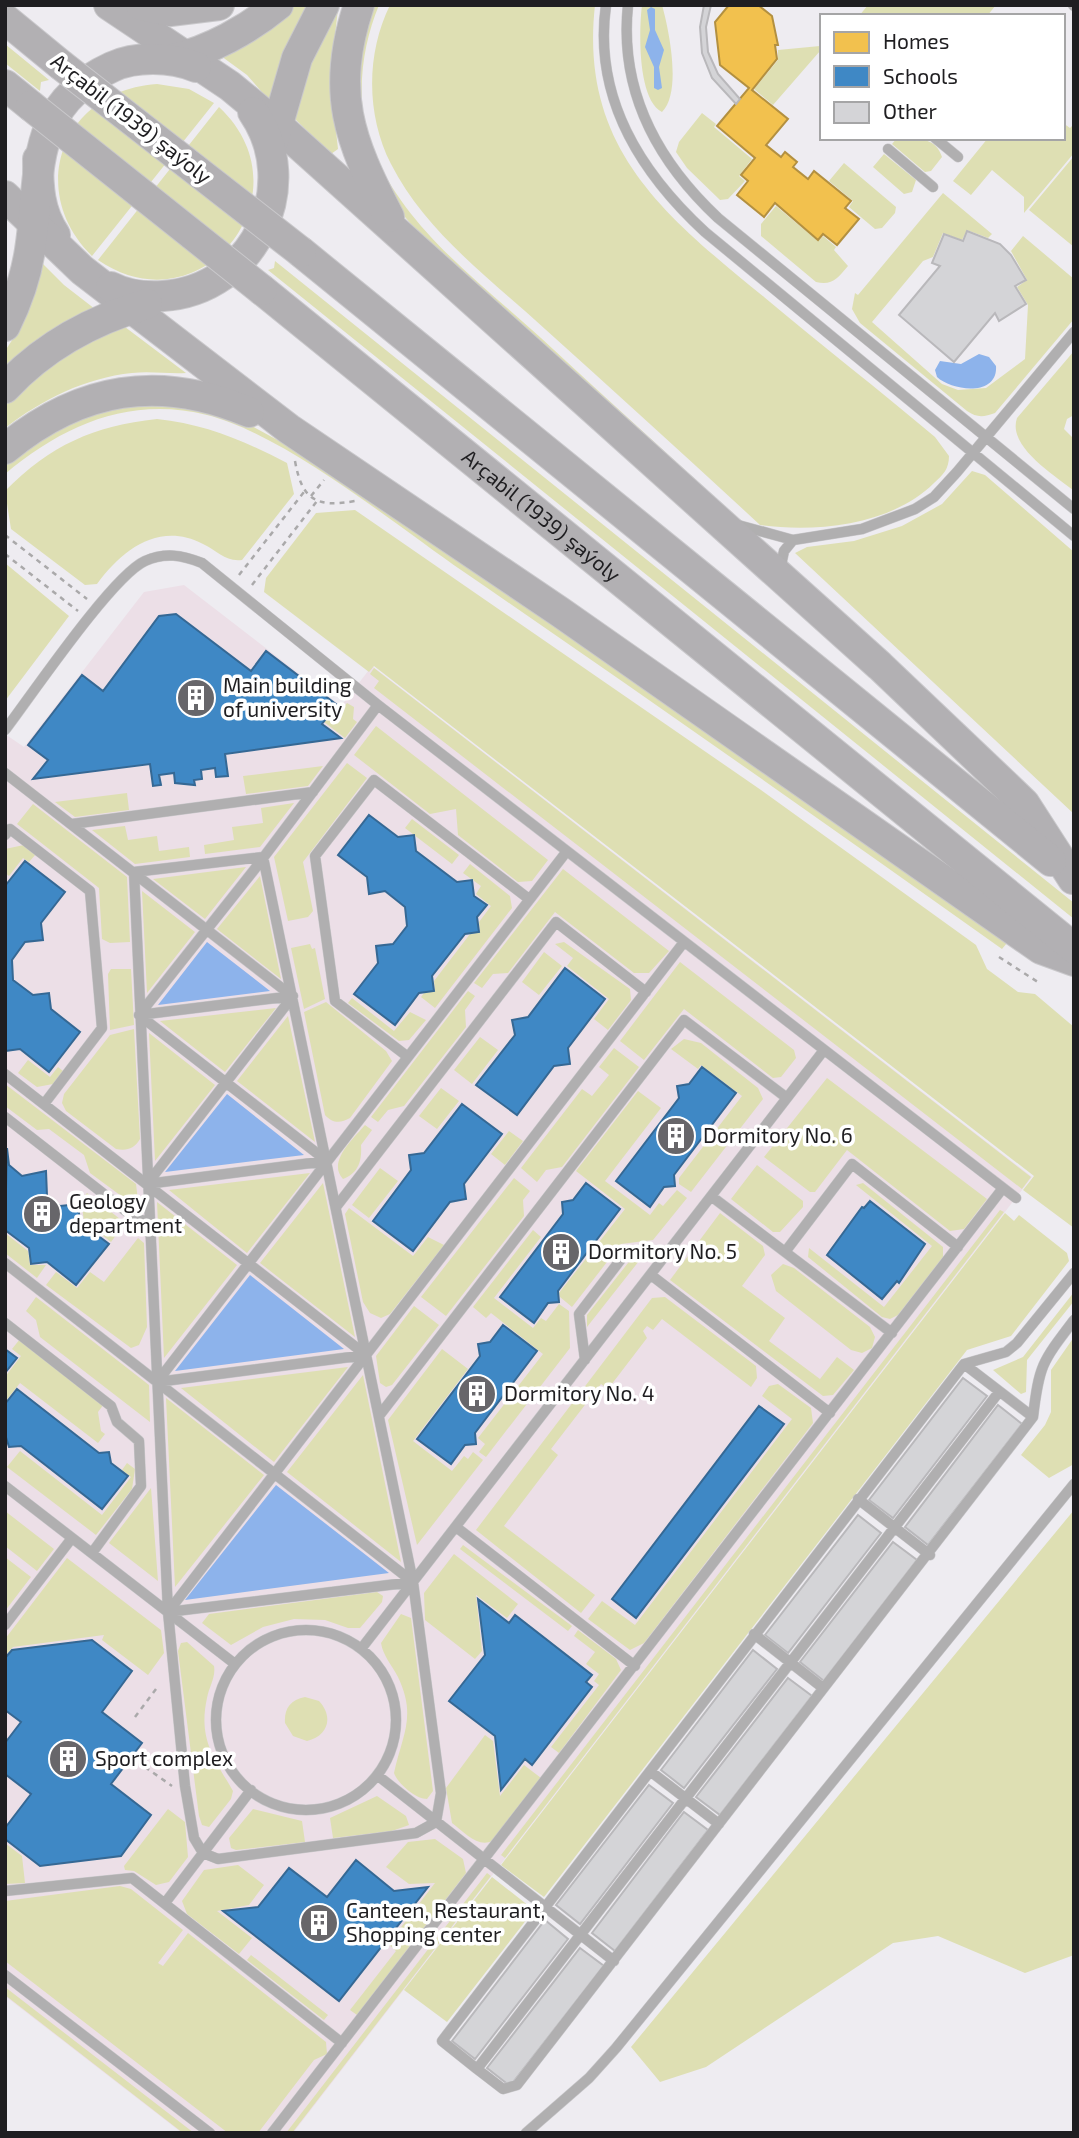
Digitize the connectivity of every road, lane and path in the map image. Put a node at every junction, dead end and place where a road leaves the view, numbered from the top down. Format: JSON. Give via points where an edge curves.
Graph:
{"nodes":[{"id":1,"x":109,"y":5,"type":"edge"},
{"id":2,"x":141,"y":5,"type":"edge"},
{"id":3,"x":219,"y":5,"type":"edge"},
{"id":4,"x":278,"y":5,"type":"edge"},
{"id":5,"x":324,"y":5,"type":"edge"},
{"id":6,"x":359,"y":5,"type":"edge"},
{"id":7,"x":606,"y":5,"type":"edge"},
{"id":8,"x":628,"y":5,"type":"edge"},
{"id":9,"x":5,"y":19,"type":"edge"},
{"id":10,"x":177,"y":58,"type":"junction"},
{"id":11,"x":5,"y":85,"type":"edge"},
{"id":12,"x":274,"y":136,"type":"junction"},
{"id":13,"x":937,"y":140,"type":"edge"},
{"id":14,"x":888,"y":149,"type":"dead end"},
{"id":15,"x":957,"y":157,"type":"dead end"},
{"id":16,"x":38,"y":159,"type":"junction"},
{"id":17,"x":933,"y":187,"type":"dead end"},
{"id":18,"x":5,"y":196,"type":"edge"},
{"id":19,"x":32,"y":220,"type":"junction"},
{"id":20,"x":397,"y":233,"type":"junction"},
{"id":21,"x":82,"y":270,"type":"junction"},
{"id":22,"x":179,"y":295,"type":"junction"},
{"id":23,"x":130,"y":309,"type":"junction"},
{"id":24,"x":5,"y":326,"type":"edge"},
{"id":25,"x":1074,"y":332,"type":"edge"},
{"id":26,"x":5,"y":388,"type":"edge"},
{"id":27,"x":289,"y":429,"type":"junction"},
{"id":28,"x":985,"y":439,"type":"junction"},
{"id":29,"x":5,"y":449,"type":"edge"},
{"id":30,"x":972,"y":453,"type":"junction"},
{"id":31,"x":295,"y":461,"type":"dead end"},
{"id":32,"x":324,"y":479,"type":"dead end"},
{"id":33,"x":304,"y":492,"type":"junction"},
{"id":34,"x":311,"y":496,"type":"junction"},
{"id":35,"x":317,"y":501,"type":"junction"},
{"id":36,"x":355,"y":501,"type":"dead end"},
{"id":37,"x":1074,"y":509,"type":"edge"},
{"id":38,"x":713,"y":518,"type":"junction"},
{"id":39,"x":5,"y":535,"type":"edge"},
{"id":40,"x":1074,"y":536,"type":"edge"},
{"id":41,"x":793,"y":540,"type":"junction"},
{"id":42,"x":5,"y":554,"type":"edge"},
{"id":43,"x":778,"y":577,"type":"junction"},
{"id":44,"x":231,"y":586,"type":"junction"},
{"id":45,"x":74,"y":588,"type":"dead end"},
{"id":46,"x":244,"y":596,"type":"junction"},
{"id":47,"x":64,"y":600,"type":"dead end"},
{"id":48,"x":378,"y":705,"type":"junction"},
{"id":49,"x":5,"y":730,"type":"edge"},
{"id":50,"x":5,"y":773,"type":"edge"},
{"id":51,"x":313,"y":792,"type":"junction"},
{"id":52,"x":72,"y":824,"type":"junction"},
{"id":53,"x":5,"y":835,"type":"edge"},
{"id":54,"x":567,"y":851,"type":"junction"},
{"id":55,"x":263,"y":858,"type":"junction"},
{"id":56,"x":134,"y":872,"type":"junction"},
{"id":57,"x":1073,"y":879,"type":"edge"},
{"id":58,"x":529,"y":899,"type":"junction"},
{"id":59,"x":207,"y":929,"type":"junction"},
{"id":60,"x":684,"y":942,"type":"junction"},
{"id":61,"x":1074,"y":948,"type":"edge"},
{"id":62,"x":999,"y":957,"type":"dead end"},
{"id":63,"x":1074,"y":961,"type":"edge"},
{"id":64,"x":1041,"y":984,"type":"dead end"},
{"id":65,"x":646,"y":992,"type":"junction"},
{"id":66,"x":293,"y":996,"type":"junction"},
{"id":67,"x":139,"y":1015,"type":"junction"},
{"id":68,"x":824,"y":1050,"type":"junction"},
{"id":69,"x":408,"y":1057,"type":"junction"},
{"id":70,"x":5,"y":1074,"type":"edge"},
{"id":71,"x":226,"y":1083,"type":"junction"},
{"id":72,"x":787,"y":1098,"type":"junction"},
{"id":73,"x":44,"y":1104,"type":"junction"},
{"id":74,"x":5,"y":1117,"type":"edge"},
{"id":75,"x":327,"y":1161,"type":"junction"},
{"id":76,"x":147,"y":1184,"type":"junction"},
{"id":77,"x":1003,"y":1188,"type":"junction"},
{"id":78,"x":711,"y":1196,"type":"junction"},
{"id":79,"x":1016,"y":1198,"type":"dead end"},
{"id":80,"x":335,"y":1207,"type":"junction"},
{"id":81,"x":150,"y":1222,"type":"junction"},
{"id":82,"x":958,"y":1247,"type":"junction"},
{"id":83,"x":669,"y":1251,"type":"junction"},
{"id":84,"x":785,"y":1252,"type":"junction"},
{"id":85,"x":5,"y":1263,"type":"edge"},
{"id":86,"x":248,"y":1264,"type":"junction"},
{"id":87,"x":1074,"y":1273,"type":"edge"},
{"id":88,"x":650,"y":1275,"type":"junction"},
{"id":89,"x":1074,"y":1320,"type":"edge"},
{"id":90,"x":5,"y":1323,"type":"edge"},
{"id":91,"x":892,"y":1333,"type":"junction"},
{"id":92,"x":366,"y":1355,"type":"junction"},
{"id":93,"x":585,"y":1360,"type":"junction"},
{"id":94,"x":964,"y":1364,"type":"junction"},
{"id":95,"x":157,"y":1382,"type":"junction"},
{"id":96,"x":999,"y":1392,"type":"junction"},
{"id":97,"x":830,"y":1413,"type":"junction"},
{"id":98,"x":379,"y":1416,"type":"junction"},
{"id":99,"x":1033,"y":1417,"type":"junction"},
{"id":100,"x":275,"y":1474,"type":"junction"},
{"id":101,"x":1074,"y":1484,"type":"edge"},
{"id":102,"x":5,"y":1486,"type":"edge"},
{"id":103,"x":858,"y":1499,"type":"junction"},
{"id":104,"x":456,"y":1527,"type":"junction"},
{"id":105,"x":894,"y":1527,"type":"junction"},
{"id":106,"x":72,"y":1538,"type":"junction"},
{"id":107,"x":92,"y":1553,"type":"junction"},
{"id":108,"x":930,"y":1555,"type":"junction"},
{"id":109,"x":413,"y":1582,"type":"junction"},
{"id":110,"x":168,"y":1612,"type":"junction"},
{"id":111,"x":5,"y":1625,"type":"edge"},
{"id":112,"x":754,"y":1634,"type":"junction"},
{"id":113,"x":361,"y":1649,"type":"junction"},
{"id":114,"x":235,"y":1664,"type":"junction"},
{"id":115,"x":790,"y":1664,"type":"junction"},
{"id":116,"x":635,"y":1665,"type":"junction"},
{"id":117,"x":823,"y":1688,"type":"junction"},
{"id":118,"x":175,"y":1690,"type":"junction"},
{"id":119,"x":135,"y":1717,"type":"dead end"},
{"id":120,"x":145,"y":1767,"type":"dead end"},
{"id":121,"x":650,"y":1771,"type":"junction"},
{"id":122,"x":377,"y":1775,"type":"junction"},
{"id":123,"x":165,"y":1781,"type":"dead end"},
{"id":124,"x":251,"y":1790,"type":"junction"},
{"id":125,"x":686,"y":1798,"type":"junction"},
{"id":126,"x":436,"y":1822,"type":"junction"},
{"id":127,"x":719,"y":1824,"type":"junction"},
{"id":128,"x":203,"y":1853,"type":"junction"},
{"id":129,"x":484,"y":1861,"type":"junction"},
{"id":130,"x":5,"y":1891,"type":"edge"},
{"id":131,"x":165,"y":1903,"type":"junction"},
{"id":132,"x":544,"y":1907,"type":"junction"},
{"id":133,"x":580,"y":1935,"type":"junction"},
{"id":134,"x":614,"y":1961,"type":"junction"},
{"id":135,"x":5,"y":1975,"type":"edge"},
{"id":136,"x":342,"y":2043,"type":"junction"},
{"id":137,"x":477,"y":2069,"type":"junction"},
{"id":138,"x":209,"y":2133,"type":"edge"},
{"id":139,"x":272,"y":2133,"type":"edge"},
{"id":140,"x":526,"y":2133,"type":"edge"}],
"edges":[{"from":1,"to":10,"type":"main road"},
{"from":2,"to":3,"type":"main road","via":[[170,11]]},
{"from":4,"to":10,"type":"main road","via":[[237,33]]},
{"from":5,"to":12,"type":"main road","via":[[303,41]]},
{"from":6,"to":20,"type":"main road","via":[[345,64],[347,116],[354,146]]},
{"from":7,"to":30,"type":"lane","via":[[604,37],[617,109],[636,153],[660,188],[705,232]]},
{"from":8,"to":28,"type":"lane","via":[[627,56],[635,97],[653,139],[676,173],[719,218]]},
{"from":9,"to":57,"type":"main road","name":"Arçabil (1939) şaýoly","bridge":true,"via":[[301,252]]},
{"from":10,"to":12,"type":"main road","via":[[230,86]]},
{"from":10,"to":16,"type":"main road","via":[[122,63],[95,74],[59,108]]},
{"from":11,"to":61,"type":"main road","name":"Arçabil (1939) şaýoly","bridge":true},
{"from":12,"to":20,"type":"main road"},
{"from":12,"to":22,"type":"main road","via":[[273,202],[267,221],[246,255],[216,280]]},
{"from":13,"to":15,"type":"lane"},
{"from":14,"to":17,"type":"lane"},
{"from":16,"to":19,"type":"main road"},
{"from":16,"to":21,"type":"main road","via":[[38,192],[47,224]]},
{"from":18,"to":19,"type":"main road"},
{"from":19,"to":21,"type":"main road"},
{"from":19,"to":24,"type":"main road","via":[[22,284]]},
{"from":20,"to":38,"type":"main road"},
{"from":21,"to":22,"type":"main road","via":[[118,290],[148,297]]},
{"from":21,"to":23,"type":"main road"},
{"from":22,"to":23,"type":"main road"},
{"from":23,"to":26,"type":"main road","via":[[44,351]]},
{"from":23,"to":27,"type":"main road"},
{"from":25,"to":28,"type":"lane"},
{"from":27,"to":29,"type":"main road","via":[[214,397],[177,391],[124,392],[61,412]]},
{"from":27,"to":63,"type":"main road","via":[[560,612],[1041,949]]},
{"from":28,"to":30,"type":"lane"},
{"from":28,"to":37,"type":"lane","via":[[1009,453]]},
{"from":30,"to":40,"type":"lane"},
{"from":30,"to":41,"type":"lane","via":[[934,497],[899,517],[862,529]]},
{"from":31,"to":33,"type":"path"},
{"from":32,"to":34,"type":"path"},
{"from":33,"to":34,"type":"path"},
{"from":33,"to":44,"type":"path"},
{"from":34,"to":35,"type":"path"},
{"from":35,"to":36,"type":"path","via":[[328,505]]},
{"from":35,"to":46,"type":"path"},
{"from":38,"to":41,"type":"lane"},
{"from":38,"to":43,"type":"main road"},
{"from":39,"to":45,"type":"path"},
{"from":41,"to":43,"type":"lane","via":[[784,551]]},
{"from":42,"to":47,"type":"path"},
{"from":43,"to":57,"type":"main road","via":[[1024,803]]},
{"from":44,"to":46,"type":"lane"},
{"from":44,"to":49,"type":"lane","via":[[202,563],[184,556],[144,561],[98,608]]},
{"from":46,"to":48,"type":"lane"},
{"from":48,"to":51,"type":"lane"},
{"from":48,"to":54,"type":"lane"},
{"from":50,"to":52,"type":"lane"},
{"from":51,"to":52,"type":"lane"},
{"from":51,"to":55,"type":"lane"},
{"from":52,"to":56,"type":"lane"},
{"from":53,"to":73,"type":"lane","via":[[10,829],[90,891],[102,1028]]},
{"from":54,"to":58,"type":"lane"},
{"from":54,"to":60,"type":"lane"},
{"from":55,"to":56,"type":"lane"},
{"from":55,"to":59,"type":"lane"},
{"from":55,"to":66,"type":"lane"},
{"from":56,"to":59,"type":"lane"},
{"from":56,"to":67,"type":"lane"},
{"from":58,"to":69,"type":"lane"},
{"from":58,"to":69,"type":"lane","via":[[374,780],[315,856],[335,1000]]},
{"from":59,"to":66,"type":"lane"},
{"from":59,"to":67,"type":"lane"},
{"from":60,"to":65,"type":"lane"},
{"from":60,"to":68,"type":"lane"},
{"from":62,"to":64,"type":"path"},
{"from":65,"to":80,"type":"lane","via":[[556,922]]},
{"from":65,"to":92,"type":"lane"},
{"from":66,"to":67,"type":"lane"},
{"from":66,"to":71,"type":"lane"},
{"from":66,"to":75,"type":"lane"},
{"from":67,"to":71,"type":"lane"},
{"from":67,"to":76,"type":"lane"},
{"from":68,"to":72,"type":"lane"},
{"from":68,"to":77,"type":"lane"},
{"from":69,"to":75,"type":"lane"},
{"from":70,"to":73,"type":"lane"},
{"from":71,"to":75,"type":"lane"},
{"from":71,"to":76,"type":"lane"},
{"from":72,"to":78,"type":"lane"},
{"from":72,"to":98,"type":"lane","via":[[684,1020]]},
{"from":73,"to":76,"type":"lane"},
{"from":74,"to":81,"type":"lane","via":[[136,1219]]},
{"from":75,"to":76,"type":"lane"},
{"from":75,"to":80,"type":"lane"},
{"from":75,"to":86,"type":"lane"},
{"from":76,"to":81,"type":"lane"},
{"from":76,"to":86,"type":"lane"},
{"from":77,"to":79,"type":"lane"},
{"from":77,"to":82,"type":"lane"},
{"from":78,"to":83,"type":"lane"},
{"from":78,"to":84,"type":"lane"},
{"from":80,"to":92,"type":"lane"},
{"from":81,"to":95,"type":"lane"},
{"from":82,"to":84,"type":"lane","via":[[852,1164]]},
{"from":82,"to":91,"type":"lane"},
{"from":83,"to":88,"type":"lane"},
{"from":83,"to":93,"type":"lane","via":[[632,1251],[620,1258],[579,1314]]},
{"from":84,"to":91,"type":"lane"},
{"from":85,"to":95,"type":"lane"},
{"from":86,"to":92,"type":"lane"},
{"from":86,"to":95,"type":"lane"},
{"from":87,"to":94,"type":"lane","via":[[1017,1343],[1006,1352]]},
{"from":88,"to":93,"type":"lane"},
{"from":88,"to":97,"type":"lane"},
{"from":89,"to":99,"type":"lane","via":[[1043,1361]]},
{"from":90,"to":107,"type":"lane","via":[[111,1406],[117,1422],[139,1441],[141,1486]]},
{"from":91,"to":97,"type":"lane"},
{"from":92,"to":95,"type":"lane"},
{"from":92,"to":98,"type":"lane"},
{"from":92,"to":100,"type":"lane"},
{"from":93,"to":104,"type":"lane"},
{"from":94,"to":96,"type":"lane"},
{"from":94,"to":103,"type":"lane"},
{"from":95,"to":100,"type":"lane"},
{"from":95,"to":110,"type":"lane"},
{"from":96,"to":99,"type":"lane"},
{"from":96,"to":105,"type":"lane"},
{"from":97,"to":116,"type":"lane"},
{"from":98,"to":109,"type":"lane"},
{"from":99,"to":108,"type":"lane"},
{"from":100,"to":109,"type":"lane"},
{"from":100,"to":110,"type":"lane"},
{"from":101,"to":140,"type":"lane","via":[[616,2048]]},
{"from":102,"to":106,"type":"lane"},
{"from":103,"to":105,"type":"lane"},
{"from":103,"to":112,"type":"lane"},
{"from":104,"to":109,"type":"lane"},
{"from":104,"to":116,"type":"lane"},
{"from":105,"to":108,"type":"lane"},
{"from":105,"to":115,"type":"lane"},
{"from":106,"to":107,"type":"lane"},
{"from":106,"to":111,"type":"lane"},
{"from":107,"to":110,"type":"lane"},
{"from":108,"to":117,"type":"lane"},
{"from":109,"to":110,"type":"lane"},
{"from":109,"to":113,"type":"lane"},
{"from":109,"to":126,"type":"lane","via":[[441,1793]]},
{"from":110,"to":114,"type":"lane"},
{"from":110,"to":118,"type":"lane"},
{"from":112,"to":115,"type":"lane"},
{"from":112,"to":121,"type":"lane"},
{"from":113,"to":114,"type":"lane","via":[[333,1634],[302,1630],[272,1636]]},
{"from":113,"to":122,"type":"lane","via":[[382,1672],[394,1701],[393,1740]]},
{"from":114,"to":124,"type":"lane","via":[[220,1692],[216,1723],[226,1760]]},
{"from":115,"to":117,"type":"lane"},
{"from":115,"to":125,"type":"lane"},
{"from":116,"to":129,"type":"lane"},
{"from":117,"to":127,"type":"lane"},
{"from":118,"to":119,"type":"path","via":[[156,1689]]},
{"from":118,"to":128,"type":"lane","via":[[194,1838]]},
{"from":120,"to":123,"type":"path"},
{"from":121,"to":125,"type":"lane"},
{"from":121,"to":132,"type":"lane"},
{"from":122,"to":124,"type":"lane","via":[[354,1796],[317,1809],[278,1805]]},
{"from":122,"to":126,"type":"lane"},
{"from":124,"to":128,"type":"lane"},
{"from":125,"to":127,"type":"lane"},
{"from":125,"to":133,"type":"lane"},
{"from":126,"to":128,"type":"lane","via":[[416,1833],[218,1859]]},
{"from":126,"to":129,"type":"lane"},
{"from":127,"to":134,"type":"lane"},
{"from":128,"to":131,"type":"lane"},
{"from":129,"to":132,"type":"lane"},
{"from":129,"to":136,"type":"lane"},
{"from":130,"to":131,"type":"lane","via":[[124,1877],[139,1882]]},
{"from":131,"to":136,"type":"lane"},
{"from":132,"to":133,"type":"lane"},
{"from":132,"to":137,"type":"lane","via":[[442,2041]]},
{"from":133,"to":134,"type":"lane"},
{"from":133,"to":137,"type":"lane"},
{"from":134,"to":137,"type":"lane","via":[[517,2085],[503,2089]]},
{"from":135,"to":138,"type":"lane"},
{"from":136,"to":139,"type":"lane"}]}
